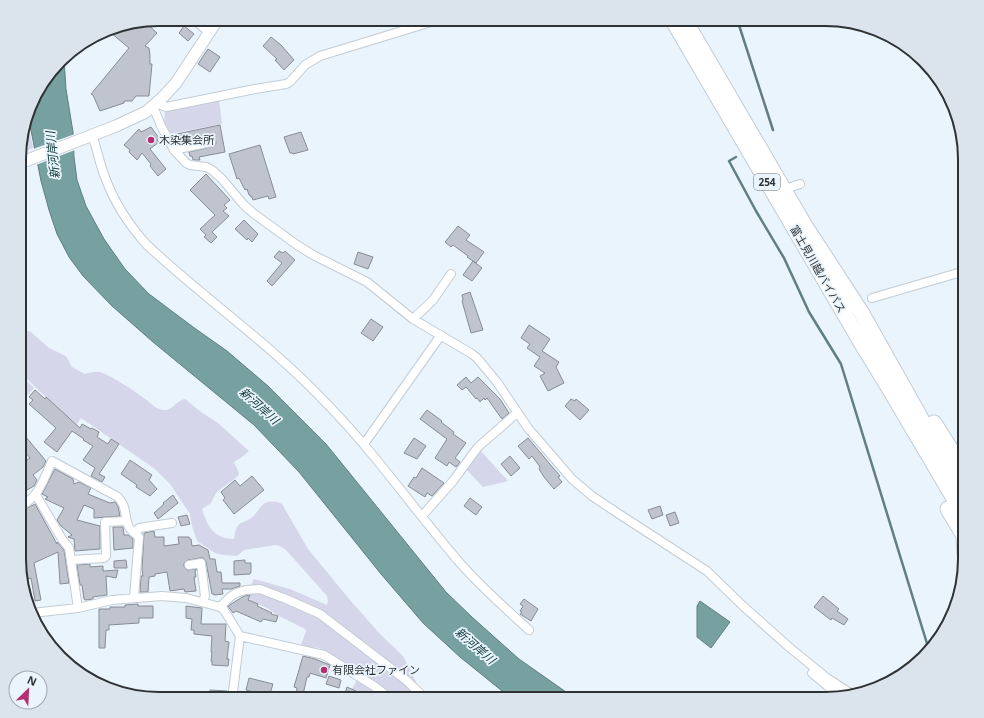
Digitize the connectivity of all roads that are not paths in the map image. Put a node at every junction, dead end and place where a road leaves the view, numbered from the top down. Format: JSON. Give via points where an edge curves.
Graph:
{"nodes":[{"id":1,"x":202,"y":26,"type":"edge"},
{"id":2,"x":213,"y":26,"type":"edge"},
{"id":3,"x":418,"y":26,"type":"edge"},
{"id":4,"x":676,"y":26,"type":"edge"},
{"id":5,"x":688,"y":26,"type":"edge"},
{"id":6,"x":209,"y":32,"type":"junction"},
{"id":7,"x":155,"y":105,"type":"junction"},
{"id":8,"x":91,"y":139,"type":"junction"},
{"id":9,"x":211,"y":142,"type":"dead end"},
{"id":10,"x":174,"y":150,"type":"junction"},
{"id":11,"x":26,"y":161,"type":"edge"},
{"id":12,"x":800,"y":184,"type":"dead end"},
{"id":13,"x":778,"y":191,"type":"junction"},
{"id":14,"x":958,"y":273,"type":"edge"},
{"id":15,"x":451,"y":274,"type":"dead end"},
{"id":16,"x":872,"y":298,"type":"dead end"},
{"id":17,"x":860,"y":312,"type":"junction"},
{"id":18,"x":413,"y":319,"type":"junction"},
{"id":19,"x":441,"y":335,"type":"junction"},
{"id":20,"x":862,"y":344,"type":"junction"},
{"id":21,"x":517,"y":413,"type":"junction"},
{"id":22,"x":364,"y":444,"type":"junction"},
{"id":23,"x":958,"y":461,"type":"edge"},
{"id":24,"x":958,"y":485,"type":"edge"},
{"id":25,"x":36,"y":495,"type":"junction"},
{"id":26,"x":26,"y":503,"type":"edge"},
{"id":27,"x":958,"y":506,"type":"edge"},
{"id":28,"x":422,"y":516,"type":"junction"},
{"id":29,"x":127,"y":521,"type":"junction"},
{"id":30,"x":172,"y":523,"type":"dead end"},
{"id":31,"x":958,"y":525,"type":"edge"},
{"id":32,"x":135,"y":533,"type":"junction"},
{"id":33,"x":72,"y":560,"type":"junction"},
{"id":34,"x":189,"y":565,"type":"dead end"},
{"id":35,"x":134,"y":597,"type":"junction"},
{"id":36,"x":204,"y":601,"type":"junction"},
{"id":37,"x":220,"y":607,"type":"junction"},
{"id":38,"x":78,"y":608,"type":"junction"},
{"id":39,"x":37,"y":612,"type":"edge"},
{"id":40,"x":529,"y":630,"type":"dead end"},
{"id":41,"x":240,"y":636,"type":"junction"},
{"id":42,"x":789,"y":647,"type":"junction"},
{"id":43,"x":845,"y":690,"type":"edge"},
{"id":44,"x":233,"y":692,"type":"edge"},
{"id":45,"x":382,"y":692,"type":"edge"},
{"id":46,"x":419,"y":692,"type":"edge"},
{"id":47,"x":834,"y":692,"type":"edge"}],
"edges":[{"from":1,"to":6,"type":"street"},
{"from":2,"to":6,"type":"street"},
{"from":3,"to":7,"type":"street","via":[[320,56],[305,65],[286,84],[166,107]]},
{"from":4,"to":13,"type":"highway","name":"富士見川越バイパス","number":"254"},
{"from":5,"to":13,"type":"highway","name":"富士見川越バイパス","number":"254"},
{"from":6,"to":7,"type":"street","via":[[176,83]]},
{"from":7,"to":8,"type":"street"},
{"from":7,"to":10,"type":"street","via":[[164,133]]},
{"from":8,"to":11,"type":"street"},
{"from":8,"to":22,"type":"street","via":[[112,194],[137,234],[160,258],[300,376]]},
{"from":9,"to":10,"type":"street"},
{"from":10,"to":18,"type":"street","via":[[186,163],[212,170],[248,208],[297,244],[313,255],[367,282]]},
{"from":12,"to":13,"type":"street"},
{"from":13,"to":17,"type":"highway","name":"富士見川越バイパス","number":"254"},
{"from":13,"to":20,"type":"highway","name":"富士見川越バイパス","number":"254"},
{"from":14,"to":16,"type":"street"},
{"from":15,"to":18,"type":"street","via":[[433,300]]},
{"from":17,"to":23,"type":"highway","number":"254"},
{"from":17,"to":24,"type":"highway","name":"富士見川越バイパス","number":"254"},
{"from":18,"to":19,"type":"street"},
{"from":19,"to":21,"type":"street","via":[[477,358],[497,382]]},
{"from":19,"to":22,"type":"street"},
{"from":20,"to":27,"type":"highway","name":"富士見川越バイパス","number":"254"},
{"from":20,"to":31,"type":"highway","number":"254","via":[[867,369]]},
{"from":21,"to":28,"type":"street","via":[[478,447]]},
{"from":21,"to":42,"type":"street","via":[[555,461],[581,488],[707,571]]},
{"from":22,"to":28,"type":"street"},
{"from":25,"to":26,"type":"street"},
{"from":25,"to":29,"type":"street","via":[[52,461],[118,497],[123,502]]},
{"from":25,"to":33,"type":"street","via":[[69,548]]},
{"from":28,"to":40,"type":"street","via":[[460,564]]},
{"from":29,"to":32,"type":"street","via":[[128,527]]},
{"from":29,"to":33,"type":"street","via":[[105,522],[104,558]]},
{"from":30,"to":32,"type":"street","via":[[139,528]]},
{"from":32,"to":35,"type":"street","via":[[140,537]]},
{"from":33,"to":38,"type":"street"},
{"from":34,"to":36,"type":"street","via":[[201,563]]},
{"from":35,"to":36,"type":"street","via":[[177,596]]},
{"from":35,"to":38,"type":"street"},
{"from":36,"to":37,"type":"street"},
{"from":37,"to":41,"type":"street"},
{"from":37,"to":46,"type":"street","via":[[236,593],[246,590],[260,590],[286,599],[320,614]]},
{"from":38,"to":39,"type":"street"},
{"from":41,"to":44,"type":"street"},
{"from":41,"to":45,"type":"street","via":[[324,655]]},
{"from":42,"to":43,"type":"street"},
{"from":42,"to":47,"type":"street","via":[[796,659]]}]}
